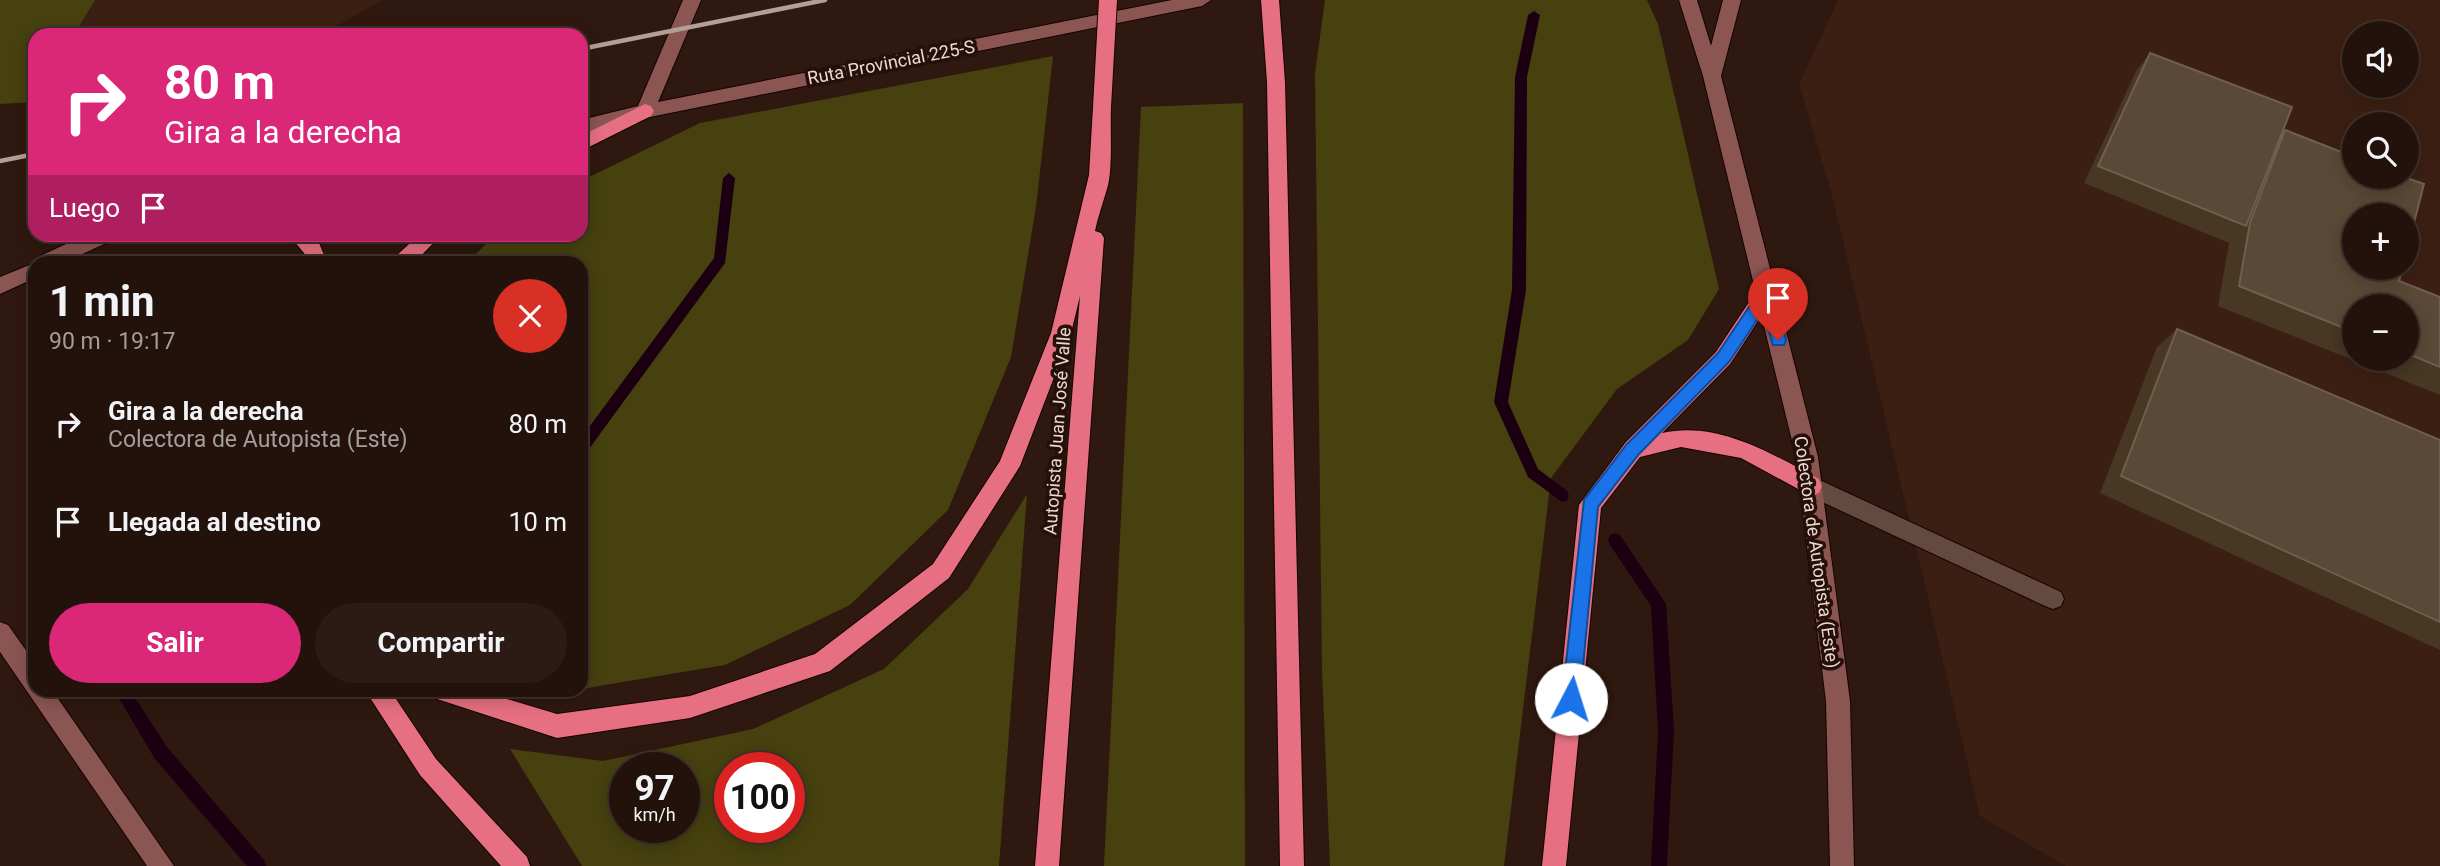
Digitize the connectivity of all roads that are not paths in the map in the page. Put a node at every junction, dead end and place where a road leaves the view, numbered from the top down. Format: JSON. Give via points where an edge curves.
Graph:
{"nodes":[{"id":1,"x":692,"y":0,"type":"edge"},
{"id":2,"x":1108,"y":0,"type":"edge"},
{"id":3,"x":1202,"y":0,"type":"edge"},
{"id":4,"x":1270,"y":0,"type":"edge"},
{"id":5,"x":1688,"y":0,"type":"edge"},
{"id":6,"x":1732,"y":0,"type":"edge"},
{"id":7,"x":1712,"y":76,"type":"junction"},
{"id":8,"x":645,"y":111,"type":"junction"},
{"id":9,"x":588,"y":125,"type":"edge"},
{"id":10,"x":588,"y":140,"type":"edge"},
{"id":11,"x":1099,"y":174,"type":"junction"},
{"id":12,"x":91,"y":242,"type":"edge"},
{"id":13,"x":424,"y":242,"type":"edge"},
{"id":14,"x":60,"y":256,"type":"edge"},
{"id":15,"x":409,"y":256,"type":"edge"},
{"id":16,"x":28,"y":272,"type":"edge"},
{"id":17,"x":0,"y":286,"type":"edge"},
{"id":18,"x":1766,"y":293,"type":"junction"},
{"id":19,"x":1633,"y":449,"type":"junction"},
{"id":20,"x":1811,"y":486,"type":"junction"},
{"id":21,"x":2053,"y":599,"type":"dead end"},
{"id":22,"x":0,"y":633,"type":"edge"},
{"id":23,"x":28,"y":673,"type":"edge"},
{"id":24,"x":44,"y":697,"type":"edge"},
{"id":25,"x":382,"y":697,"type":"edge"},
{"id":26,"x":464,"y":697,"type":"edge"},
{"id":27,"x":162,"y":866,"type":"edge"},
{"id":28,"x":518,"y":866,"type":"edge"},
{"id":29,"x":1047,"y":866,"type":"edge"},
{"id":30,"x":1292,"y":866,"type":"edge"},
{"id":31,"x":1554,"y":866,"type":"edge"},
{"id":32,"x":1842,"y":866,"type":"edge"}],
"edges":[{"from":1,"to":8,"type":"main road"},
{"from":2,"to":11,"type":"highway","name":"Autopista Juan José Valle","bridge":true},
{"from":3,"to":8,"type":"main road","name":"Ruta Provincial 225-S"},
{"from":4,"to":30,"type":"highway","via":[[1276,82]]},
{"from":5,"to":7,"type":"main road","name":"Colectora de Autopista (Este)"},
{"from":6,"to":7,"type":"main road"},
{"from":7,"to":18,"type":"main road","name":"Colectora de Autopista (Este)"},
{"from":8,"to":9,"type":"main road","name":"Ruta Provincial 225-S"},
{"from":8,"to":10,"type":"highway"},
{"from":11,"to":26,"type":"highway","via":[[1060,333],[1009,466],[941,571],[822,663],[690,707],[557,726]]},
{"from":11,"to":29,"type":"highway","name":"Autopista Juan José Valle"},
{"from":12,"to":14,"type":"main road"},
{"from":13,"to":15,"type":"highway"},
{"from":16,"to":17,"type":"main road"},
{"from":18,"to":19,"type":"highway","via":[[1723,358]]},
{"from":18,"to":20,"type":"main road","name":"Colectora de Autopista (Este)"},
{"from":19,"to":20,"type":"highway","via":[[1681,439],[1745,450]]},
{"from":19,"to":31,"type":"highway","via":[[1590,505]]},
{"from":20,"to":21,"type":"lane"},
{"from":20,"to":32,"type":"main road","name":"Colectora de Autopista (Este)","via":[[1838,701]]},
{"from":22,"to":23,"type":"main road"},
{"from":24,"to":27,"type":"main road"},
{"from":25,"to":28,"type":"highway","via":[[428,767]]}]}
